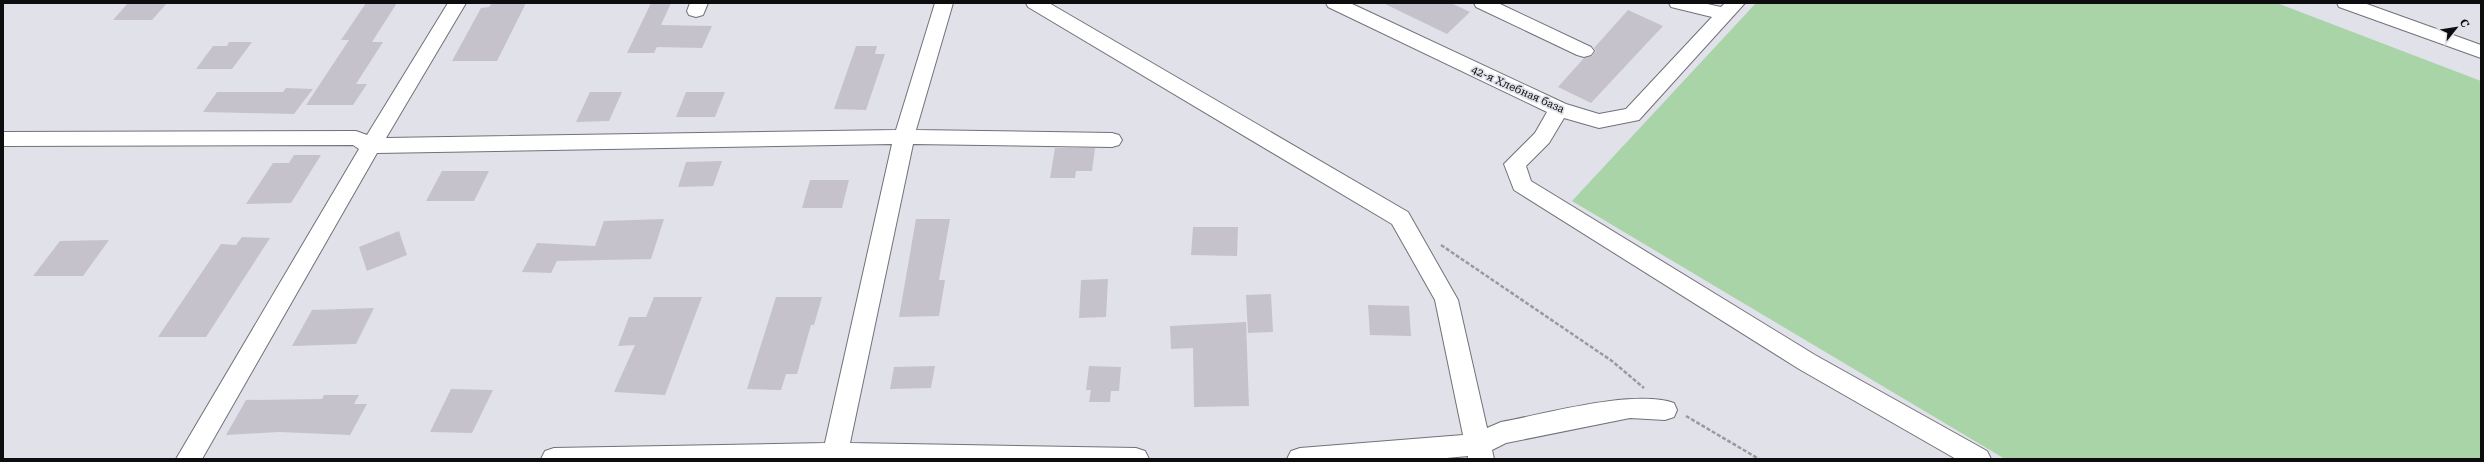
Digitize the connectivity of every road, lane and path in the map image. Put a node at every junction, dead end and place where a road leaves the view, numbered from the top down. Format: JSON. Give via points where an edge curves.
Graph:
{"nodes":[{"id":1,"x":457,"y":3,"type":"edge"},
{"id":2,"x":944,"y":3,"type":"edge"},
{"id":3,"x":1035,"y":3,"type":"edge"},
{"id":4,"x":1334,"y":3,"type":"edge"},
{"id":5,"x":1483,"y":3,"type":"edge"},
{"id":6,"x":1678,"y":3,"type":"edge"},
{"id":7,"x":2346,"y":3,"type":"edge"},
{"id":8,"x":1730,"y":9,"type":"edge"},
{"id":9,"x":1584,"y":51,"type":"dead end"},
{"id":10,"x":2481,"y":52,"type":"edge"},
{"id":11,"x":1559,"y":109,"type":"junction"},
{"id":12,"x":904,"y":137,"type":"junction"},
{"id":13,"x":3,"y":139,"type":"edge"},
{"id":14,"x":1112,"y":140,"type":"dead end"},
{"id":15,"x":371,"y":146,"type":"junction"},
{"id":16,"x":1437,"y":242,"type":"dead end"},
{"id":17,"x":1665,"y":410,"type":"junction"},
{"id":18,"x":1479,"y":452,"type":"edge"},
{"id":19,"x":835,"y":457,"type":"edge"},
{"id":20,"x":189,"y":459,"type":"edge"},
{"id":21,"x":554,"y":459,"type":"edge"},
{"id":22,"x":1136,"y":459,"type":"edge"},
{"id":23,"x":1300,"y":459,"type":"edge"},
{"id":24,"x":1759,"y":459,"type":"edge"},
{"id":25,"x":1978,"y":459,"type":"edge"}],
"edges":[{"from":1,"to":15,"type":"street"},
{"from":2,"to":12,"type":"street"},
{"from":3,"to":18,"type":"street","via":[[1400,218],[1446,300]]},
{"from":4,"to":11,"type":"street","name":"42-я Хлебная база"},
{"from":5,"to":9,"type":"street"},
{"from":6,"to":8,"type":"street"},
{"from":7,"to":10,"type":"street"},
{"from":8,"to":11,"type":"street","name":"42-я Хлебная база","via":[[1632,115],[1599,121]]},
{"from":11,"to":25,"type":"street","via":[[1542,138],[1515,164],[1522,185],[1806,362]]},
{"from":12,"to":14,"type":"street"},
{"from":12,"to":15,"type":"street"},
{"from":12,"to":19,"type":"street"},
{"from":13,"to":15,"type":"street","via":[[356,138]]},
{"from":15,"to":20,"type":"street"},
{"from":16,"to":17,"type":"path","via":[[1612,361],[1659,400]]},
{"from":17,"to":18,"type":"street","via":[[1623,409],[1501,433]]},
{"from":17,"to":24,"type":"path","via":[[1690,417]]},
{"from":18,"to":23,"type":"street"},
{"from":19,"to":21,"type":"street"},
{"from":19,"to":22,"type":"street"}]}
